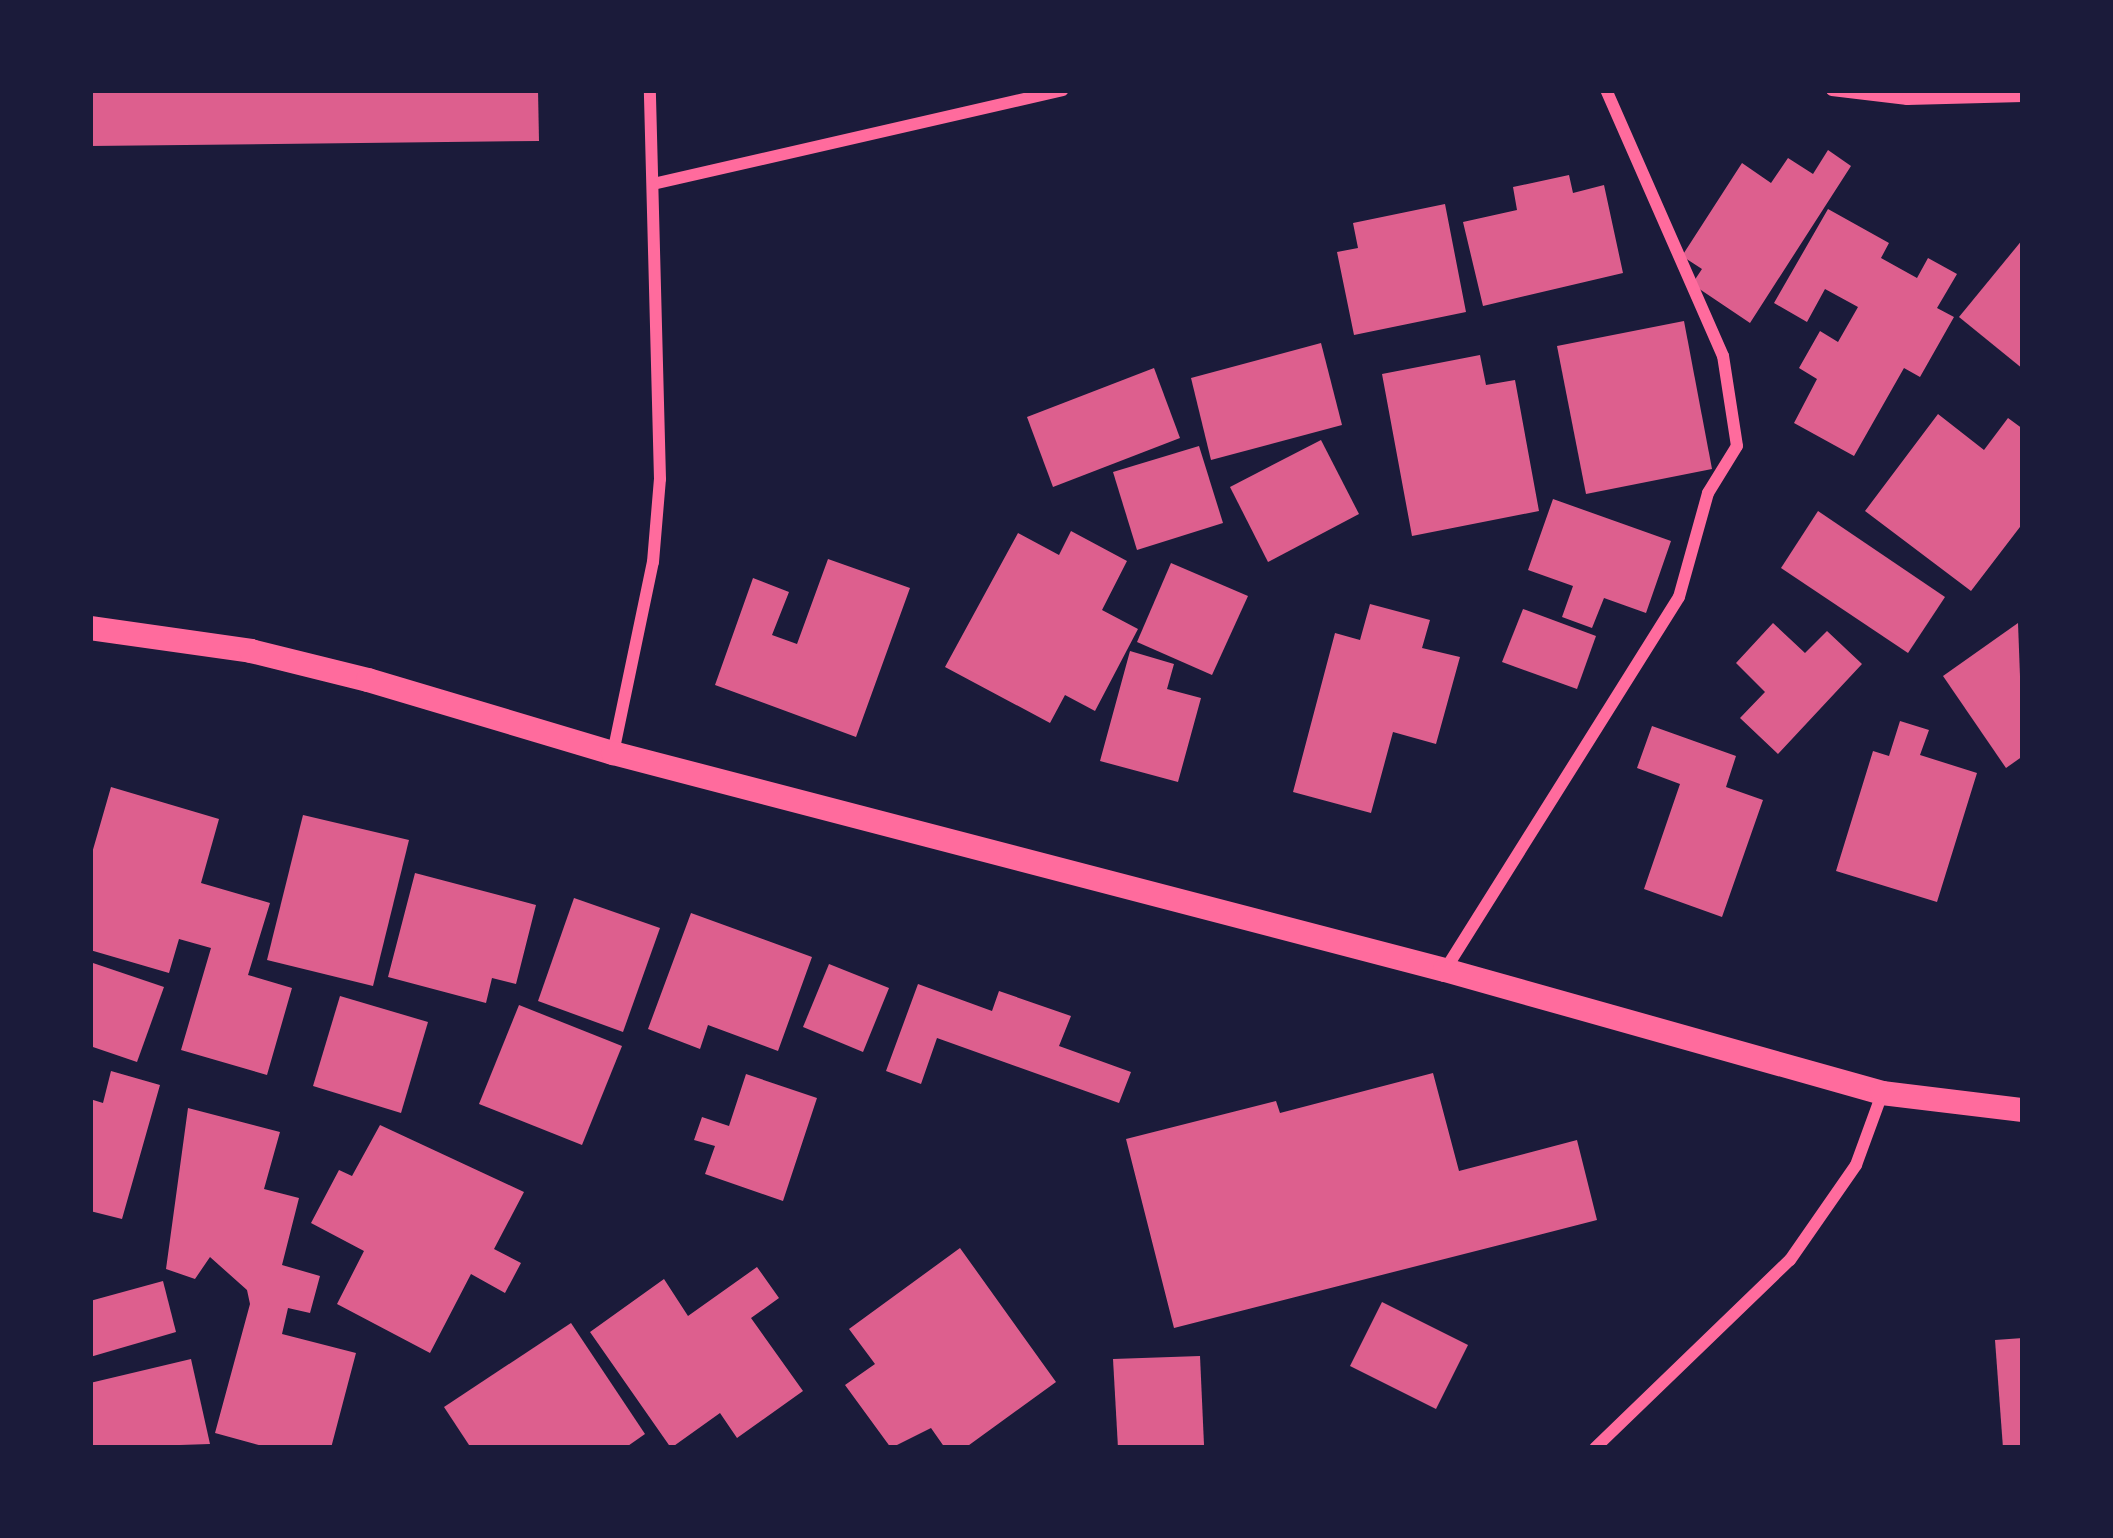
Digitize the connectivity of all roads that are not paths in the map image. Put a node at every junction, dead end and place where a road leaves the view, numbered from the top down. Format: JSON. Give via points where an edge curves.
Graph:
{"nodes":[{"id":1,"x":650,"y":90,"type":"edge"},
{"id":2,"x":1061,"y":90,"type":"edge"},
{"id":3,"x":1606,"y":90,"type":"edge"},
{"id":4,"x":1832,"y":90,"type":"edge"},
{"id":5,"x":2023,"y":96,"type":"edge"},
{"id":6,"x":652,"y":184,"type":"junction"},
{"id":7,"x":90,"y":628,"type":"edge"},
{"id":8,"x":613,"y":753,"type":"junction"},
{"id":9,"x":1445,"y":970,"type":"junction"},
{"id":10,"x":1882,"y":1093,"type":"junction"},
{"id":11,"x":2023,"y":1110,"type":"edge"},
{"id":12,"x":1594,"y":1448,"type":"edge"}],
"edges":[{"from":1,"to":6,"type":"street"},
{"from":2,"to":6,"type":"street"},
{"from":3,"to":9,"type":"street","via":[[1724,356],[1737,446],[1708,493],[1679,597]]},
{"from":4,"to":5,"type":"street","via":[[1907,100]]},
{"from":6,"to":8,"type":"street","via":[[659,478],[652,562]]},
{"from":7,"to":8,"type":"main road","via":[[251,651]]},
{"from":8,"to":9,"type":"main road"},
{"from":9,"to":10,"type":"main road"},
{"from":10,"to":11,"type":"main road"},
{"from":10,"to":12,"type":"street","via":[[1856,1165],[1790,1260]]}]}
